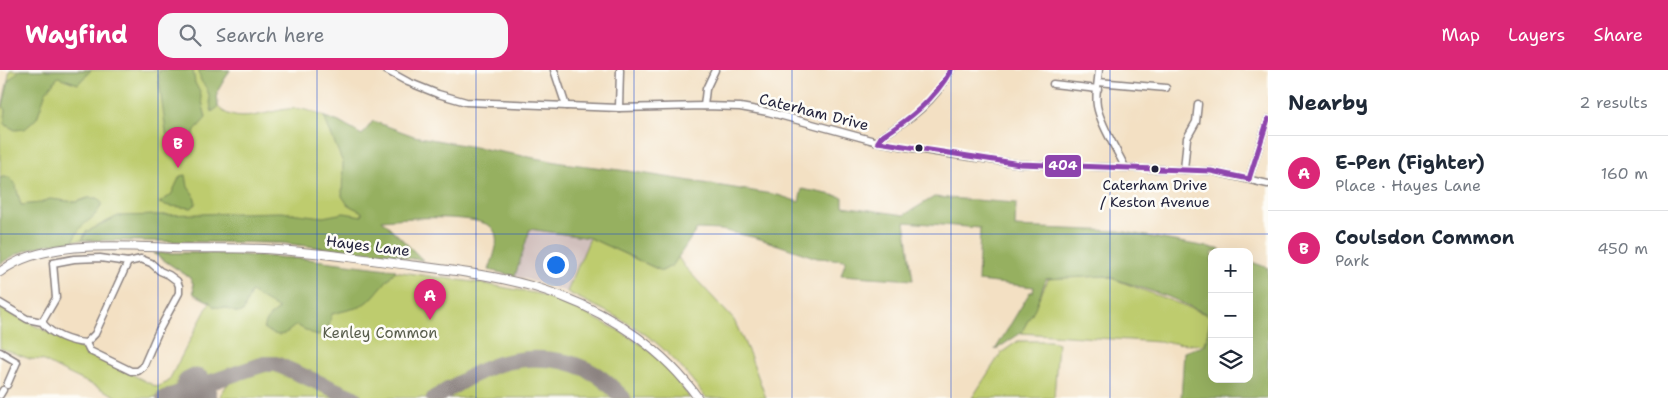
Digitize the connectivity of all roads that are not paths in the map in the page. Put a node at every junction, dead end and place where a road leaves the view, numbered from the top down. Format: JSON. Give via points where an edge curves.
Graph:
{"nodes":[{"id":1,"x":386,"y":70,"type":"edge"},
{"id":2,"x":399,"y":70,"type":"edge"},
{"id":3,"x":554,"y":70,"type":"edge"},
{"id":4,"x":620,"y":70,"type":"edge"},
{"id":5,"x":714,"y":70,"type":"edge"},
{"id":6,"x":951,"y":70,"type":"edge"},
{"id":7,"x":1099,"y":70,"type":"edge"},
{"id":8,"x":396,"y":77,"type":"junction"},
{"id":9,"x":1054,"y":84,"type":"dead end"},
{"id":10,"x":1098,"y":86,"type":"junction"},
{"id":11,"x":1166,"y":88,"type":"dead end"},
{"id":12,"x":1198,"y":104,"type":"dead end"},
{"id":13,"x":566,"y":106,"type":"junction"},
{"id":14,"x":704,"y":106,"type":"junction"},
{"id":15,"x":619,"y":108,"type":"junction"},
{"id":16,"x":1268,"y":120,"type":"edge"},
{"id":17,"x":878,"y":142,"type":"junction"},
{"id":18,"x":1125,"y":167,"type":"junction"},
{"id":19,"x":1184,"y":170,"type":"junction"},
{"id":20,"x":1249,"y":179,"type":"junction"},
{"id":21,"x":1268,"y":184,"type":"edge"},
{"id":22,"x":128,"y":262,"type":"junction"},
{"id":23,"x":0,"y":272,"type":"edge"},
{"id":24,"x":0,"y":303,"type":"edge"},
{"id":25,"x":42,"y":322,"type":"junction"},
{"id":26,"x":86,"y":343,"type":"junction"},
{"id":27,"x":0,"y":352,"type":"edge"},
{"id":28,"x":3,"y":390,"type":"edge"},
{"id":29,"x":698,"y":398,"type":"edge"}],
"edges":[{"from":1,"to":8,"type":"street","name":"Caterham Drive"},
{"from":2,"to":8,"type":"street"},
{"from":3,"to":13,"type":"street"},
{"from":4,"to":15,"type":"street"},
{"from":5,"to":14,"type":"street","via":[[706,89]]},
{"from":6,"to":17,"type":"street","via":[[929,102]]},
{"from":7,"to":10,"type":"street"},
{"from":8,"to":13,"type":"street","name":"Caterham Drive","via":[[466,102]]},
{"from":9,"to":10,"type":"street"},
{"from":10,"to":11,"type":"street"},
{"from":10,"to":18,"type":"street","via":[[1097,104],[1101,120]]},
{"from":12,"to":19,"type":"street","via":[[1196,122],[1187,138]]},
{"from":13,"to":15,"type":"street","name":"Caterham Drive"},
{"from":14,"to":15,"type":"street","name":"Caterham Drive"},
{"from":14,"to":17,"type":"street","name":"Caterham Drive","via":[[768,112]]},
{"from":16,"to":20,"type":"street"},
{"from":17,"to":18,"type":"street","name":"Caterham Drive","via":[[1020,164]]},
{"from":18,"to":19,"type":"street","name":"Caterham Drive"},
{"from":19,"to":20,"type":"street","name":"Caterham Drive","via":[[1211,171]]},
{"from":20,"to":21,"type":"street","name":"Caterham Drive"},
{"from":22,"to":25,"type":"street","via":[[74,258],[53,263],[56,298]]},
{"from":22,"to":26,"type":"street","via":[[95,334]]},
{"from":22,"to":26,"type":"street","via":[[141,260],[151,263],[179,286],[143,367],[138,372],[131,371],[90,351]]},
{"from":23,"to":29,"type":"street","name":"Hayes Lane","via":[[42,254],[89,246],[116,246],[277,250],[477,274],[561,296],[624,328],[672,365]]},
{"from":24,"to":25,"type":"street","via":[[27,319]]},
{"from":25,"to":26,"type":"street","via":[[46,328],[74,342]]},
{"from":27,"to":28,"type":"street","via":[[17,362]]}]}
